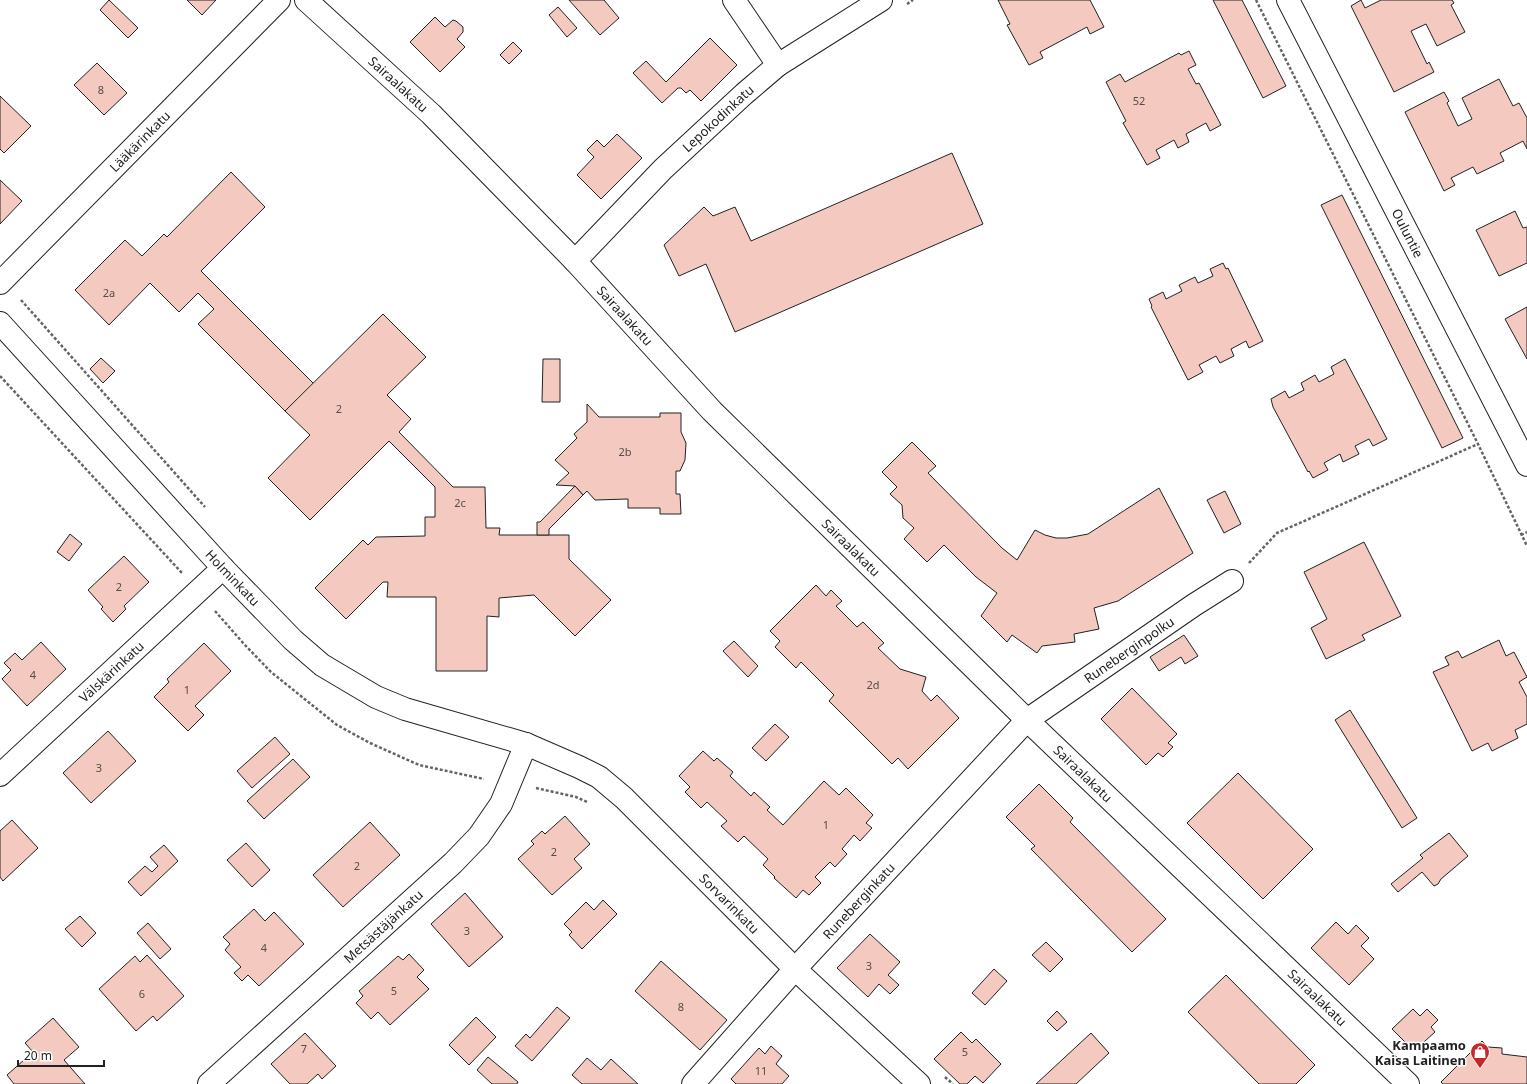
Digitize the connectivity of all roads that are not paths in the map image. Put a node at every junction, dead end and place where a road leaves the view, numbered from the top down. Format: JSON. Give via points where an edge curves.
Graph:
{"nodes":[{"id":1,"x":279,"y":0,"type":"edge"},
{"id":2,"x":306,"y":0,"type":"edge"},
{"id":3,"x":734,"y":0,"type":"edge"},
{"id":4,"x":881,"y":0,"type":"edge"},
{"id":5,"x":1288,"y":0,"type":"edge"},
{"id":6,"x":778,"y":65,"type":"junction"},
{"id":7,"x":575,"y":261,"type":"junction"},
{"id":8,"x":2,"y":282,"type":"edge"},
{"id":9,"x":0,"y":323,"type":"edge"},
{"id":10,"x":1527,"y":466,"type":"edge"},
{"id":11,"x":223,"y":568,"type":"junction"},
{"id":12,"x":1232,"y":581,"type":"road end"},
{"id":13,"x":1027,"y":720,"type":"junction"},
{"id":14,"x":526,"y":744,"type":"junction"},
{"id":15,"x":0,"y":775,"type":"edge"},
{"id":16,"x":795,"y":969,"type":"junction"},
{"id":17,"x":208,"y":1084,"type":"edge"},
{"id":18,"x":693,"y":1084,"type":"edge"},
{"id":19,"x":919,"y":1084,"type":"edge"},
{"id":20,"x":1408,"y":1084,"type":"edge"}],
"edges":[{"from":1,"to":8,"type":"street","name":"Lääkärinkatu"},
{"from":2,"to":7,"type":"street","name":"Sairaalakatu","via":[[431,114]]},
{"from":3,"to":6,"type":"street"},
{"from":4,"to":6,"type":"street","name":"Lepokodinkatu"},
{"from":5,"to":10,"type":"street","name":"Ouluntie"},
{"from":6,"to":7,"type":"street","name":"Lepokodinkatu","via":[[663,169]]},
{"from":7,"to":13,"type":"street","name":"Sairaalakatu","via":[[712,411]]},
{"from":9,"to":11,"type":"street","name":"Holminkatu"},
{"from":11,"to":14,"type":"street","name":"Holminkatu","via":[[293,640],[322,665],[356,686],[405,709]]},
{"from":11,"to":15,"type":"street","name":"Välskärinkatu"},
{"from":12,"to":13,"type":"street","name":"Runeberginpolku"},
{"from":13,"to":16,"type":"street","name":"Runeberginkatu"},
{"from":13,"to":20,"type":"street","name":"Sairaalakatu"},
{"from":14,"to":16,"type":"street","name":"Sorvarinkatu","via":[[599,777]]},
{"from":14,"to":17,"type":"street","name":"Metsästäjänkatu","via":[[501,804],[474,841],[453,863]]},
{"from":16,"to":18,"type":"street","name":"Runeberginkatu"},
{"from":16,"to":19,"type":"street","name":"Sorvarinkatu"}]}
